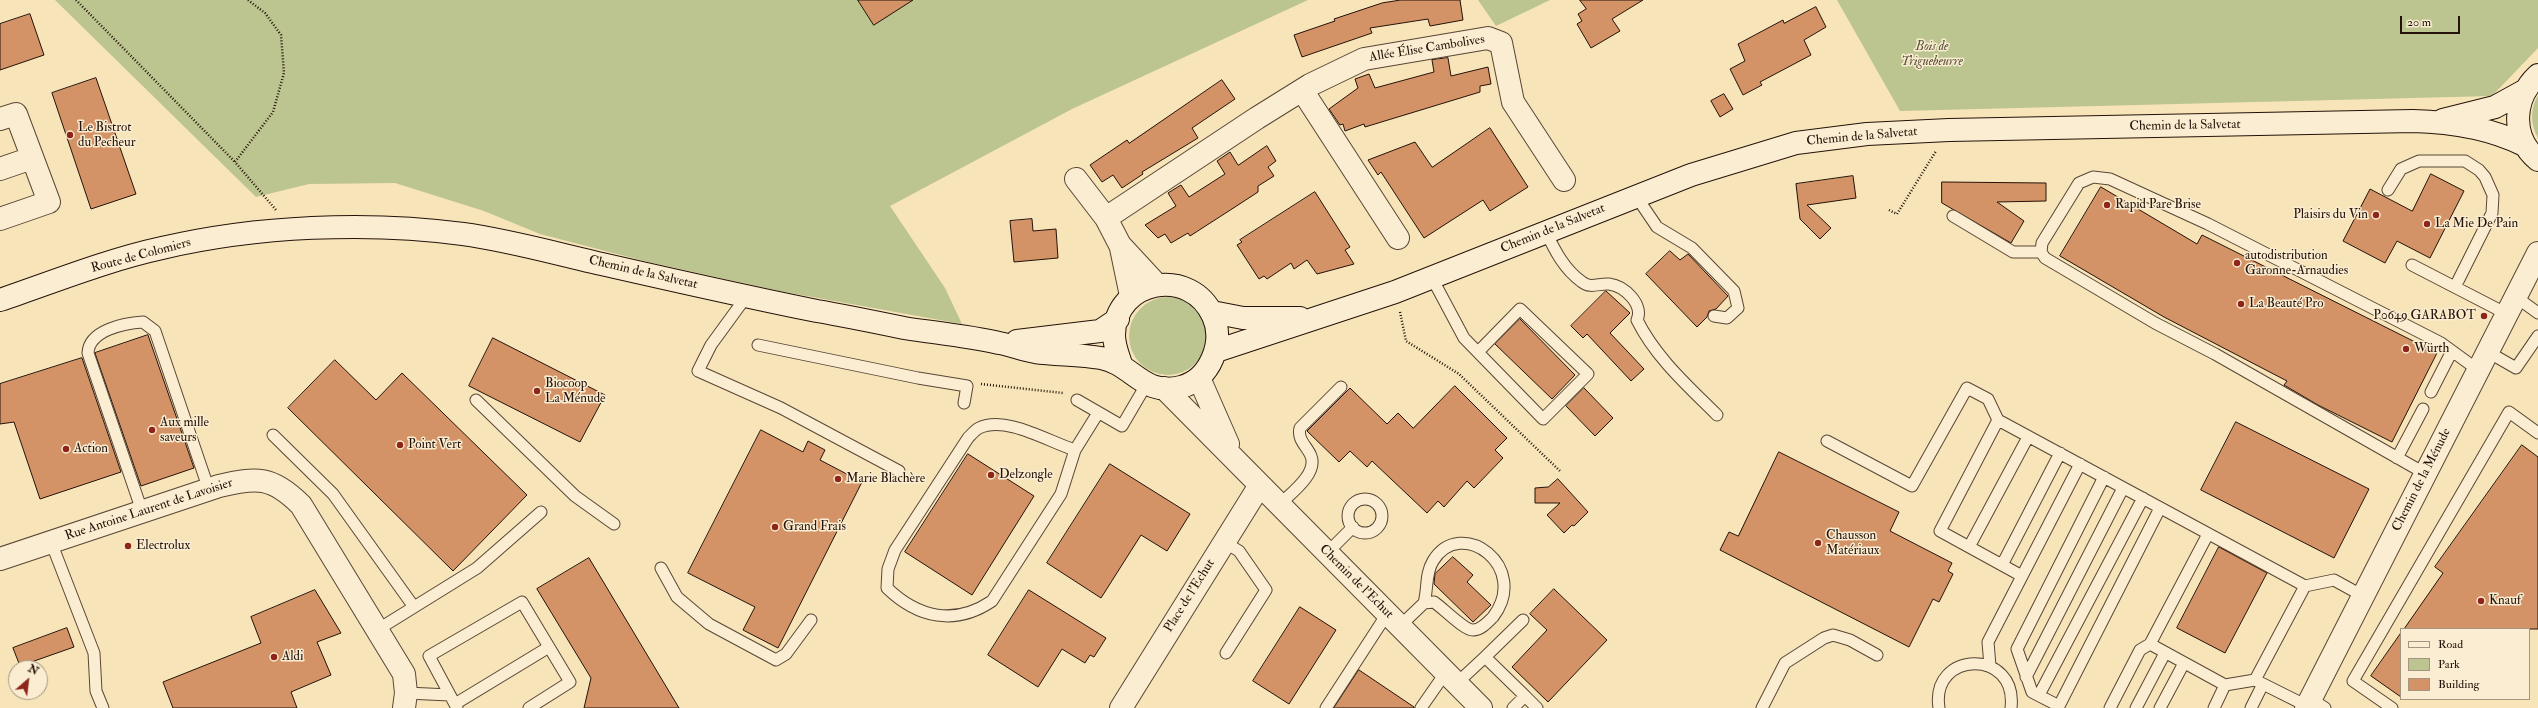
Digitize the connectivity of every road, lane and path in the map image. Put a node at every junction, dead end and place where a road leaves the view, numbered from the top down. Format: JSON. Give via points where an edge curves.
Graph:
{"nodes":[{"id":1,"x":76,"y":0,"type":"edge"},
{"id":2,"x":248,"y":0,"type":"edge"},
{"id":3,"x":2538,"y":75,"type":"edge"},
{"id":4,"x":1302,"y":90,"type":"junction"},
{"id":5,"x":2524,"y":91,"type":"junction"},
{"id":6,"x":0,"y":119,"type":"edge"},
{"id":7,"x":2436,"y":122,"type":"junction"},
{"id":8,"x":1949,"y":130,"type":"junction"},
{"id":9,"x":2531,"y":152,"type":"edge"},
{"id":10,"x":32,"y":158,"type":"junction"},
{"id":11,"x":235,"y":162,"type":"junction"},
{"id":12,"x":0,"y":169,"type":"edge"},
{"id":13,"x":1076,"y":179,"type":"dead end"},
{"id":14,"x":1564,"y":180,"type":"dead end"},
{"id":15,"x":2388,"y":190,"type":"dead end"},
{"id":16,"x":1636,"y":196,"type":"junction"},
{"id":17,"x":1889,"y":210,"type":"dead end"},
{"id":18,"x":1953,"y":216,"type":"dead end"},
{"id":19,"x":1106,"y":218,"type":"junction"},
{"id":20,"x":0,"y":219,"type":"edge"},
{"id":21,"x":288,"y":229,"type":"junction"},
{"id":22,"x":1546,"y":232,"type":"junction"},
{"id":23,"x":1398,"y":238,"type":"dead end"},
{"id":24,"x":1120,"y":245,"type":"junction"},
{"id":25,"x":2041,"y":252,"type":"junction"},
{"id":26,"x":2538,"y":253,"type":"edge"},
{"id":27,"x":2412,"y":265,"type":"dead end"},
{"id":28,"x":1432,"y":278,"type":"junction"},
{"id":29,"x":1157,"y":285,"type":"junction"},
{"id":30,"x":2455,"y":287,"type":"junction"},
{"id":31,"x":1395,"y":292,"type":"junction"},
{"id":32,"x":1131,"y":296,"type":"junction"},
{"id":33,"x":746,"y":297,"type":"junction"},
{"id":34,"x":0,"y":300,"type":"edge"},
{"id":35,"x":2511,"y":305,"type":"junction"},
{"id":36,"x":1212,"y":312,"type":"junction"},
{"id":37,"x":2538,"y":313,"type":"edge"},
{"id":38,"x":1714,"y":316,"type":"dead end"},
{"id":39,"x":1319,"y":318,"type":"junction"},
{"id":40,"x":1118,"y":319,"type":"junction"},
{"id":41,"x":2538,"y":336,"type":"edge"},
{"id":42,"x":1000,"y":343,"type":"junction"},
{"id":43,"x":758,"y":345,"type":"dead end"},
{"id":44,"x":1216,"y":351,"type":"junction"},
{"id":45,"x":2452,"y":351,"type":"junction"},
{"id":46,"x":1478,"y":352,"type":"junction"},
{"id":47,"x":2483,"y":361,"type":"junction"},
{"id":48,"x":1121,"y":364,"type":"junction"},
{"id":49,"x":1199,"y":378,"type":"junction"},
{"id":50,"x":967,"y":386,"type":"junction"},
{"id":51,"x":1155,"y":386,"type":"junction"},
{"id":52,"x":1341,"y":387,"type":"dead end"},
{"id":53,"x":2431,"y":392,"type":"dead end"},
{"id":54,"x":476,"y":400,"type":"dead end"},
{"id":55,"x":1077,"y":400,"type":"joint"},
{"id":56,"x":964,"y":403,"type":"dead end"},
{"id":57,"x":2423,"y":409,"type":"dead end"},
{"id":58,"x":1098,"y":413,"type":"junction"},
{"id":59,"x":1717,"y":415,"type":"dead end"},
{"id":60,"x":1998,"y":420,"type":"junction"},
{"id":61,"x":2538,"y":433,"type":"edge"},
{"id":62,"x":273,"y":435,"type":"dead end"},
{"id":63,"x":2028,"y":436,"type":"junction"},
{"id":64,"x":1827,"y":440,"type":"dead end"},
{"id":65,"x":1075,"y":450,"type":"junction"},
{"id":66,"x":2060,"y":453,"type":"junction"},
{"id":67,"x":1232,"y":454,"type":"junction"},
{"id":68,"x":2397,"y":458,"type":"junction"},
{"id":69,"x":2080,"y":464,"type":"junction"},
{"id":70,"x":899,"y":471,"type":"dead end"},
{"id":71,"x":1560,"y":472,"type":"dead end"},
{"id":72,"x":2426,"y":474,"type":"junction"},
{"id":73,"x":2104,"y":477,"type":"junction"},
{"id":74,"x":1260,"y":485,"type":"junction"},
{"id":75,"x":2123,"y":488,"type":"junction"},
{"id":76,"x":208,"y":490,"type":"junction"},
{"id":77,"x":2143,"y":498,"type":"junction"},
{"id":78,"x":1279,"y":505,"type":"junction"},
{"id":79,"x":2160,"y":508,"type":"junction"},
{"id":80,"x":142,"y":511,"type":"junction"},
{"id":81,"x":541,"y":512,"type":"dead end"},
{"id":82,"x":614,"y":524,"type":"dead end"},
{"id":83,"x":1353,"y":527,"type":"dead end"},
{"id":84,"x":2208,"y":534,"type":"junction"},
{"id":85,"x":51,"y":542,"type":"junction"},
{"id":86,"x":1224,"y":542,"type":"junction"},
{"id":87,"x":1969,"y":547,"type":"junction"},
{"id":88,"x":1328,"y":553,"type":"junction"},
{"id":89,"x":0,"y":560,"type":"edge"},
{"id":90,"x":2002,"y":565,"type":"junction"},
{"id":91,"x":661,"y":568,"type":"dead end"},
{"id":92,"x":2022,"y":576,"type":"junction"},
{"id":93,"x":2305,"y":586,"type":"junction"},
{"id":94,"x":2363,"y":596,"type":"junction"},
{"id":95,"x":1424,"y":602,"type":"junction"},
{"id":96,"x":414,"y":607,"type":"junction"},
{"id":97,"x":811,"y":620,"type":"dead end"},
{"id":98,"x":1393,"y":620,"type":"junction"},
{"id":99,"x":1523,"y":620,"type":"dead end"},
{"id":100,"x":377,"y":630,"type":"junction"},
{"id":101,"x":2150,"y":644,"type":"junction"},
{"id":102,"x":549,"y":647,"type":"junction"},
{"id":103,"x":1226,"y":653,"type":"dead end"},
{"id":104,"x":2165,"y":653,"type":"junction"},
{"id":105,"x":1877,"y":655,"type":"dead end"},
{"id":106,"x":1485,"y":657,"type":"junction"},
{"id":107,"x":2184,"y":663,"type":"junction"},
{"id":108,"x":1990,"y":666,"type":"junction"},
{"id":109,"x":2026,"y":677,"type":"junction"},
{"id":110,"x":1451,"y":678,"type":"junction"},
{"id":111,"x":2259,"y":682,"type":"junction"},
{"id":112,"x":2226,"y":685,"type":"junction"},
{"id":113,"x":2039,"y":695,"type":"junction"},
{"id":114,"x":1525,"y":696,"type":"junction"},
{"id":115,"x":405,"y":701,"type":"edge"},
{"id":116,"x":454,"y":703,"type":"edge"},
{"id":117,"x":2312,"y":705,"type":"edge"},
{"id":118,"x":103,"y":708,"type":"edge"},
{"id":119,"x":529,"y":708,"type":"edge"},
{"id":120,"x":1121,"y":708,"type":"edge"},
{"id":121,"x":1326,"y":708,"type":"edge"},
{"id":122,"x":1422,"y":708,"type":"edge"},
{"id":123,"x":1481,"y":708,"type":"edge"},
{"id":124,"x":1513,"y":708,"type":"edge"},
{"id":125,"x":1537,"y":708,"type":"edge"},
{"id":126,"x":1762,"y":708,"type":"edge"},
{"id":127,"x":1939,"y":708,"type":"edge"},
{"id":128,"x":2011,"y":708,"type":"edge"},
{"id":129,"x":2110,"y":708,"type":"edge"},
{"id":130,"x":2136,"y":708,"type":"edge"},
{"id":131,"x":2160,"y":708,"type":"edge"},
{"id":132,"x":2214,"y":708,"type":"edge"},
{"id":133,"x":2251,"y":708,"type":"edge"},
{"id":134,"x":2392,"y":708,"type":"edge"}],
"edges":[{"from":1,"to":11,"type":"path"},
{"from":2,"to":11,"type":"path","via":[[265,13],[281,35],[284,73],[273,112]]},
{"from":3,"to":5,"type":"main road"},
{"from":4,"to":14,"type":"main road","name":"Allée Élise Cambolives","via":[[1364,59],[1488,38],[1501,43],[1513,102]]},
{"from":4,"to":19,"type":"main road","name":"Allée Élise Cambolives"},
{"from":4,"to":23,"type":"main road"},
{"from":5,"to":7,"type":"main road","name":"Chemin de la Salvetat","via":[[2496,107]]},
{"from":5,"to":9,"type":"main road","via":[[2518,108],[2517,123]]},
{"from":6,"to":10,"type":"main road","via":[[16,114]]},
{"from":7,"to":8,"type":"main road","name":"Chemin de la Salvetat"},
{"from":7,"to":9,"type":"main road","name":"Chemin de la Salvetat","via":[[2492,131]]},
{"from":8,"to":16,"type":"main road","name":"Chemin de la Salvetat","via":[[1868,134],[1796,143],[1691,175]]},
{"from":8,"to":17,"type":"path","via":[[1897,214]]},
{"from":10,"to":12,"type":"main road"},
{"from":10,"to":20,"type":"main road","via":[[49,202]]},
{"from":11,"to":21,"type":"path"},
{"from":13,"to":19,"type":"main road"},
{"from":15,"to":30,"type":"lane","via":[[2402,169],[2419,162],[2465,162],[2485,177],[2493,195],[2492,213]]},
{"from":16,"to":22,"type":"main road","name":"Chemin de la Salvetat"},
{"from":16,"to":38,"type":"lane","via":[[1657,227],[1692,248],[1734,291],[1738,308],[1733,315],[1727,318]]},
{"from":18,"to":25,"type":"lane","via":[[2013,252]]},
{"from":19,"to":24,"type":"main road"},
{"from":21,"to":33,"type":"main road","name":"Chemin de la Salvetat","via":[[392,227],[465,234]]},
{"from":21,"to":34,"type":"main road","name":"Route de Colomiers","via":[[224,236],[160,248]]},
{"from":22,"to":28,"type":"main road","name":"Chemin de la Salvetat"},
{"from":22,"to":59,"type":"lane","via":[[1559,260],[1582,282],[1594,286],[1609,284],[1623,291],[1639,306],[1640,314],[1637,320],[1646,339]]},
{"from":24,"to":29,"type":"main road"},
{"from":24,"to":32,"type":"main road"},
{"from":25,"to":45,"type":"lane","via":[[2042,243],[2079,183],[2093,177],[2110,179],[2208,224],[2441,343]]},
{"from":25,"to":68,"type":"lane","via":[[2045,258],[2141,315],[2215,354]]},
{"from":26,"to":35,"type":"main road","name":"Chemin de la Ménude"},
{"from":27,"to":30,"type":"lane"},
{"from":28,"to":31,"type":"main road","name":"Chemin de la Salvetat"},
{"from":28,"to":46,"type":"lane","via":[[1464,338]]},
{"from":29,"to":32,"type":"main road","via":[[1144,288]]},
{"from":29,"to":36,"type":"main road","via":[[1169,283],[1182,287],[1198,296]]},
{"from":30,"to":35,"type":"lane"},
{"from":31,"to":39,"type":"main road","name":"Chemin de la Salvetat"},
{"from":31,"to":71,"type":"path","via":[[1406,341],[1459,374]]},
{"from":32,"to":40,"type":"main road","name":"Chemin de la Salvetat"},
{"from":33,"to":42,"type":"main road","name":"Chemin de la Salvetat","via":[[904,328]]},
{"from":33,"to":70,"type":"lane","via":[[711,345],[698,371],[781,408]]},
{"from":35,"to":37,"type":"lane"},
{"from":35,"to":47,"type":"main road","name":"Chemin de la Ménude"},
{"from":36,"to":39,"type":"main road","name":"Chemin de la Salvetat","via":[[1243,318]]},
{"from":36,"to":44,"type":"main road","via":[[1218,335]]},
{"from":39,"to":44,"type":"main road","name":"Chemin de la Salvetat"},
{"from":40,"to":42,"type":"main road","name":"Chemin de la Salvetat","via":[[1100,331]]},
{"from":40,"to":48,"type":"main road","name":"Chemin de la Salvetat","via":[[1114,332]]},
{"from":41,"to":47,"type":"lane","via":[[2516,368]]},
{"from":42,"to":48,"type":"main road","name":"Chemin de la Salvetat","via":[[1032,352],[1102,358]]},
{"from":43,"to":50,"type":"lane"},
{"from":44,"to":49,"type":"main road"},
{"from":45,"to":47,"type":"lane"},
{"from":45,"to":53,"type":"lane"},
{"from":46,"to":46,"type":"lane","via":[[1520,309],[1588,374],[1543,419]]},
{"from":47,"to":72,"type":"main road","name":"Chemin de la Ménude"},
{"from":48,"to":51,"type":"main road","name":"Chemin de la Salvetat"},
{"from":49,"to":51,"type":"main road","via":[[1184,387]]},
{"from":49,"to":67,"type":"main road","name":"Chemin de l'Echut"},
{"from":50,"to":55,"type":"path","via":[[975,384],[1064,393]]},
{"from":50,"to":56,"type":"lane"},
{"from":51,"to":58,"type":"lane","via":[[1122,426]]},
{"from":51,"to":67,"type":"main road","name":"Chemin de l'Echut"},
{"from":52,"to":78,"type":"lane","via":[[1300,428],[1300,438],[1311,457],[1311,467],[1303,481]]},
{"from":54,"to":82,"type":"lane","via":[[575,496]]},
{"from":55,"to":58,"type":"lane"},
{"from":57,"to":68,"type":"lane"},
{"from":58,"to":65,"type":"lane"},
{"from":60,"to":63,"type":"lane"},
{"from":60,"to":64,"type":"lane","via":[[1988,399],[1967,388],[1912,486]]},
{"from":60,"to":87,"type":"lane","via":[[1940,530]]},
{"from":61,"to":134,"type":"lane","via":[[2509,412],[2354,681]]},
{"from":62,"to":96,"type":"lane","via":[[333,494]]},
{"from":63,"to":66,"type":"lane"},
{"from":63,"to":87,"type":"lane"},
{"from":65,"to":65,"type":"lane","via":[[1061,494],[992,601],[981,609],[966,613],[934,616],[913,608],[887,588],[888,568],[895,550],[968,438],[978,428],[993,425],[1020,429]]},
{"from":66,"to":69,"type":"lane"},
{"from":66,"to":90,"type":"lane"},
{"from":67,"to":74,"type":"main road","name":"Chemin de l'Echut"},
{"from":68,"to":72,"type":"lane"},
{"from":69,"to":73,"type":"lane"},
{"from":69,"to":92,"type":"lane"},
{"from":72,"to":94,"type":"main road","name":"Chemin de la Ménude"},
{"from":73,"to":75,"type":"lane"},
{"from":73,"to":109,"type":"lane","via":[[2017,649]]},
{"from":74,"to":78,"type":"main road","name":"Chemin de l'Echut"},
{"from":74,"to":86,"type":"main road","name":"Place de l'Echut"},
{"from":75,"to":77,"type":"lane"},
{"from":75,"to":109,"type":"lane"},
{"from":76,"to":80,"type":"main road","name":"Rue Antoine Laurent de Lavoisier"},
{"from":76,"to":80,"type":"lane","via":[[155,331],[142,322],[122,325],[98,336],[90,344],[88,352]]},
{"from":76,"to":100,"type":"main road","name":"Rue Antoine Laurent de Lavoisier","via":[[247,479],[268,482],[285,489],[301,505]]},
{"from":77,"to":79,"type":"lane"},
{"from":77,"to":113,"type":"lane"},
{"from":78,"to":88,"type":"main road","name":"Chemin de l'Echut"},
{"from":79,"to":84,"type":"lane"},
{"from":79,"to":113,"type":"lane","via":[[2060,706]]},
{"from":80,"to":85,"type":"main road","name":"Rue Antoine Laurent de Lavoisier"},
{"from":81,"to":96,"type":"lane","via":[[476,568]]},
{"from":83,"to":88,"type":"lane"},
{"from":84,"to":93,"type":"lane"},
{"from":84,"to":101,"type":"lane"},
{"from":85,"to":89,"type":"main road","name":"Rue Antoine Laurent de Lavoisier"},
{"from":85,"to":118,"type":"lane","via":[[94,653],[96,691]]},
{"from":86,"to":103,"type":"lane","via":[[1239,551],[1266,590]]},
{"from":86,"to":120,"type":"main road","name":"Place de l'Echut"},
{"from":87,"to":90,"type":"lane"},
{"from":88,"to":98,"type":"main road","name":"Chemin de l'Echut"},
{"from":90,"to":92,"type":"lane"},
{"from":91,"to":97,"type":"lane","via":[[677,597],[709,624],[776,660],[786,654]]},
{"from":92,"to":108,"type":"lane","via":[[1988,642]]},
{"from":93,"to":94,"type":"lane","via":[[2334,580]]},
{"from":93,"to":111,"type":"lane"},
{"from":94,"to":117,"type":"main road","name":"Chemin de la Ménude"},
{"from":95,"to":95,"type":"lane","via":[[1432,561],[1440,552],[1458,544],[1474,545],[1484,550],[1496,561],[1503,573],[1504,587],[1495,614],[1487,624],[1474,630],[1466,628],[1434,602]]},
{"from":95,"to":98,"type":"lane"},
{"from":96,"to":100,"type":"lane"},
{"from":98,"to":110,"type":"main road","name":"Chemin de l'Echut"},
{"from":98,"to":121,"type":"lane"},
{"from":99,"to":106,"type":"lane"},
{"from":100,"to":115,"type":"main road","name":"Rue Antoine Laurent de Lavoisier","via":[[404,674]]},
{"from":101,"to":104,"type":"lane"},
{"from":101,"to":129,"type":"lane","via":[[2140,650]]},
{"from":102,"to":116,"type":"lane"},
{"from":102,"to":116,"type":"lane","via":[[522,602],[429,656]]},
{"from":102,"to":119,"type":"lane","via":[[570,682]]},
{"from":104,"to":107,"type":"lane"},
{"from":104,"to":130,"type":"lane"},
{"from":105,"to":126,"type":"lane","via":[[1832,635],[1824,638],[1785,663]]},
{"from":106,"to":110,"type":"lane"},
{"from":106,"to":114,"type":"lane"},
{"from":107,"to":112,"type":"lane"},
{"from":107,"to":131,"type":"lane"},
{"from":108,"to":127,"type":"lane","via":[[1969,664],[1950,672],[1939,690]]},
{"from":108,"to":128,"type":"lane","via":[[2006,679],[2011,689]]},
{"from":109,"to":113,"type":"lane","via":[[2032,692]]},
{"from":110,"to":122,"type":"lane"},
{"from":110,"to":123,"type":"main road","name":"Chemin de l'Echut"},
{"from":111,"to":112,"type":"lane"},
{"from":111,"to":117,"type":"lane"},
{"from":111,"to":133,"type":"lane"},
{"from":112,"to":132,"type":"lane"},
{"from":114,"to":124,"type":"lane"},
{"from":114,"to":125,"type":"lane"},
{"from":115,"to":116,"type":"lane"}]}
